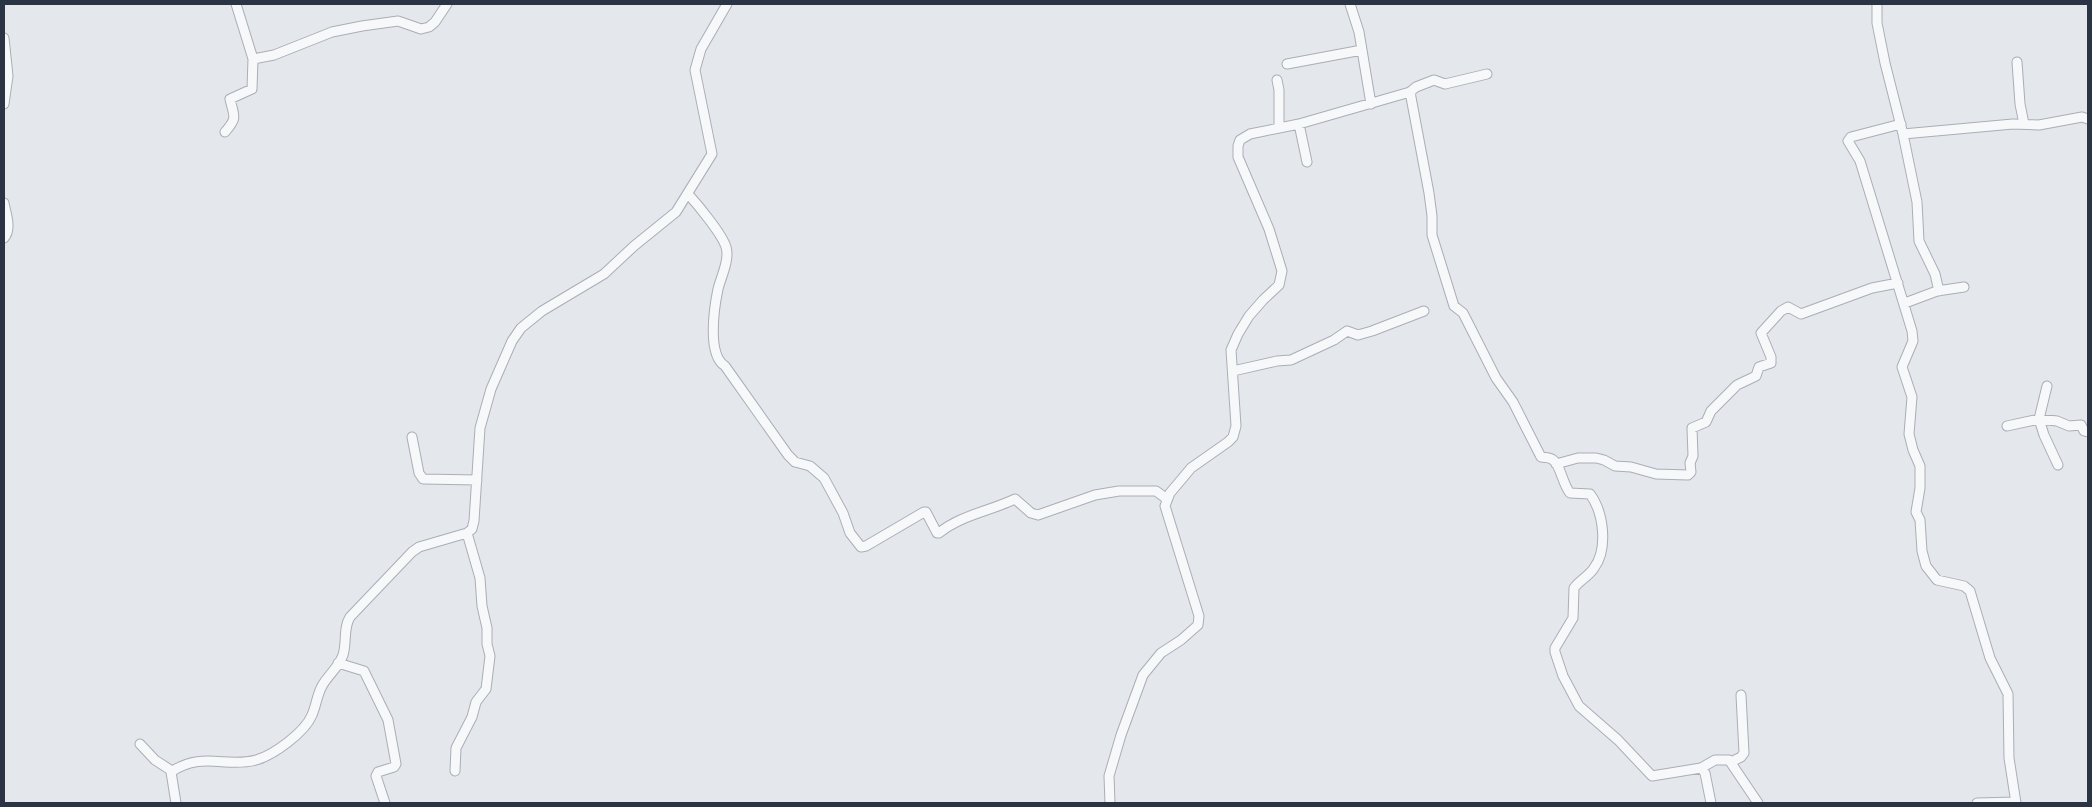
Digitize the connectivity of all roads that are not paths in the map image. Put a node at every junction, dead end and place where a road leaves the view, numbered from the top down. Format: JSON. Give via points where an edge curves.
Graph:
{"nodes":[{"id":1,"x":236,"y":4,"type":"edge"},
{"id":2,"x":446,"y":4,"type":"edge"},
{"id":3,"x":726,"y":4,"type":"edge"},
{"id":4,"x":1350,"y":4,"type":"edge"},
{"id":5,"x":1877,"y":4,"type":"edge"},
{"id":6,"x":4,"y":38,"type":"edge"},
{"id":7,"x":1362,"y":50,"type":"junction"},
{"id":8,"x":253,"y":59,"type":"junction"},
{"id":9,"x":2017,"y":62,"type":"dead end"},
{"id":10,"x":1287,"y":64,"type":"dead end"},
{"id":11,"x":1487,"y":74,"type":"dead end"},
{"id":12,"x":1277,"y":80,"type":"dead end"},
{"id":13,"x":1410,"y":92,"type":"junction"},
{"id":14,"x":4,"y":104,"type":"edge"},
{"id":15,"x":1371,"y":104,"type":"junction"},
{"id":16,"x":2088,"y":119,"type":"edge"},
{"id":17,"x":1298,"y":124,"type":"junction"},
{"id":18,"x":1901,"y":124,"type":"junction"},
{"id":19,"x":2024,"y":124,"type":"junction"},
{"id":20,"x":1279,"y":128,"type":"junction"},
{"id":21,"x":225,"y":132,"type":"dead end"},
{"id":22,"x":1904,"y":134,"type":"junction"},
{"id":23,"x":1307,"y":162,"type":"dead end"},
{"id":24,"x":688,"y":194,"type":"junction"},
{"id":25,"x":4,"y":203,"type":"edge"},
{"id":26,"x":4,"y":238,"type":"edge"},
{"id":27,"x":1898,"y":283,"type":"junction"},
{"id":28,"x":1964,"y":287,"type":"dead end"},
{"id":29,"x":1939,"y":291,"type":"junction"},
{"id":30,"x":1905,"y":303,"type":"junction"},
{"id":31,"x":1424,"y":311,"type":"dead end"},
{"id":32,"x":1233,"y":371,"type":"junction"},
{"id":33,"x":2048,"y":386,"type":"dead end"},
{"id":34,"x":2039,"y":419,"type":"junction"},
{"id":35,"x":2007,"y":426,"type":"dead end"},
{"id":36,"x":2088,"y":432,"type":"edge"},
{"id":37,"x":412,"y":437,"type":"dead end"},
{"id":38,"x":1556,"y":464,"type":"junction"},
{"id":39,"x":2058,"y":465,"type":"dead end"},
{"id":40,"x":477,"y":480,"type":"junction"},
{"id":41,"x":1167,"y":499,"type":"junction"},
{"id":42,"x":467,"y":533,"type":"junction"},
{"id":43,"x":338,"y":663,"type":"junction"},
{"id":44,"x":1741,"y":695,"type":"dead end"},
{"id":45,"x":140,"y":744,"type":"dead end"},
{"id":46,"x":1731,"y":762,"type":"junction"},
{"id":47,"x":1701,"y":768,"type":"junction"},
{"id":48,"x":172,"y":771,"type":"junction"},
{"id":49,"x":455,"y":771,"type":"dead end"},
{"id":50,"x":176,"y":803,"type":"edge"},
{"id":51,"x":385,"y":803,"type":"edge"},
{"id":52,"x":1110,"y":803,"type":"edge"},
{"id":53,"x":1711,"y":803,"type":"edge"},
{"id":54,"x":1758,"y":803,"type":"edge"},
{"id":55,"x":1977,"y":803,"type":"edge"},
{"id":56,"x":2016,"y":803,"type":"edge"}],
"edges":[{"from":1,"to":8,"type":"street"},
{"from":2,"to":8,"type":"street","via":[[435,22],[421,29],[398,21],[362,26],[332,32],[274,55]]},
{"from":3,"to":24,"type":"street","via":[[701,49],[695,70],[712,154]]},
{"from":4,"to":7,"type":"street"},
{"from":5,"to":18,"type":"street","via":[[1877,23]]},
{"from":6,"to":14,"type":"street","via":[[8,76]]},
{"from":7,"to":10,"type":"street"},
{"from":7,"to":15,"type":"street"},
{"from":8,"to":21,"type":"street","via":[[252,89],[230,99],[235,116]]},
{"from":9,"to":19,"type":"street"},
{"from":11,"to":13,"type":"street","via":[[1444,84],[1434,80]]},
{"from":12,"to":20,"type":"street"},
{"from":13,"to":15,"type":"street"},
{"from":13,"to":38,"type":"street","via":[[1429,193],[1432,235],[1455,308],[1463,313],[1541,457],[1552,459]]},
{"from":15,"to":17,"type":"street"},
{"from":16,"to":19,"type":"street"},
{"from":17,"to":20,"type":"street"},
{"from":17,"to":23,"type":"street"},
{"from":18,"to":22,"type":"street"},
{"from":18,"to":27,"type":"street","via":[[1848,140],[1860,162]]},
{"from":19,"to":22,"type":"street"},
{"from":20,"to":32,"type":"street","via":[[1243,137],[1238,146],[1238,157],[1269,228],[1282,271],[1278,285],[1256,307],[1238,334],[1232,350]]},
{"from":22,"to":29,"type":"street","via":[[1917,207],[1919,241],[1935,274]]},
{"from":24,"to":40,"type":"street","via":[[676,212],[604,274],[542,311],[521,328],[491,389],[480,428]]},
{"from":24,"to":41,"type":"street","via":[[727,251],[713,328],[716,356],[788,455],[796,462],[810,466],[824,478],[850,533],[861,547],[924,512],[937,534],[971,515],[1015,499],[1038,515],[1095,495],[1119,491],[1156,491]]},
{"from":25,"to":26,"type":"street","via":[[8,226]]},
{"from":27,"to":30,"type":"street"},
{"from":27,"to":38,"type":"street","via":[[1872,288],[1802,314],[1788,308],[1782,311],[1760,332],[1771,363],[1759,367],[1756,376],[1738,385],[1711,411],[1706,422],[1692,428],[1693,456],[1688,475],[1656,474],[1615,466],[1596,458],[1578,458]]},
{"from":28,"to":29,"type":"street"},
{"from":29,"to":30,"type":"street"},
{"from":30,"to":56,"type":"street","via":[[1913,341],[1902,367],[1912,397],[1909,434],[1920,466],[1916,512],[1920,520],[1922,551],[1926,566],[1937,580],[1964,586],[1970,591],[1990,658],[2008,694],[2009,758]]},
{"from":31,"to":32,"type":"street","via":[[1372,332],[1347,332],[1291,360]]},
{"from":32,"to":41,"type":"street","via":[[1236,426],[1232,437],[1192,468]]},
{"from":33,"to":34,"type":"street"},
{"from":34,"to":35,"type":"street"},
{"from":34,"to":36,"type":"street","via":[[2069,426],[2078,424]]},
{"from":34,"to":39,"type":"street"},
{"from":37,"to":40,"type":"street","via":[[423,479]]},
{"from":38,"to":47,"type":"street","via":[[1568,491],[1590,494],[1604,531],[1595,566],[1574,588],[1573,618],[1555,648],[1563,676],[1579,706],[1652,776]]},
{"from":40,"to":42,"type":"street","via":[[474,521]]},
{"from":41,"to":52,"type":"street","via":[[1165,506],[1199,616],[1198,625],[1161,653],[1143,675],[1109,776]]},
{"from":42,"to":43,"type":"street","via":[[419,547],[386,578],[348,621],[344,650]]},
{"from":42,"to":49,"type":"street","via":[[480,578],[490,656],[486,689],[476,702],[456,748]]},
{"from":43,"to":48,"type":"street","via":[[321,687],[311,717],[288,742],[271,754],[255,761],[204,760]]},
{"from":43,"to":51,"type":"street","via":[[364,671],[388,720],[396,764],[376,776]]},
{"from":44,"to":46,"type":"street","via":[[1744,753]]},
{"from":45,"to":48,"type":"street","via":[[155,760]]},
{"from":46,"to":47,"type":"street","via":[[1721,759]]},
{"from":46,"to":54,"type":"street"},
{"from":47,"to":53,"type":"street"},
{"from":48,"to":50,"type":"street"},
{"from":55,"to":56,"type":"street"}]}
